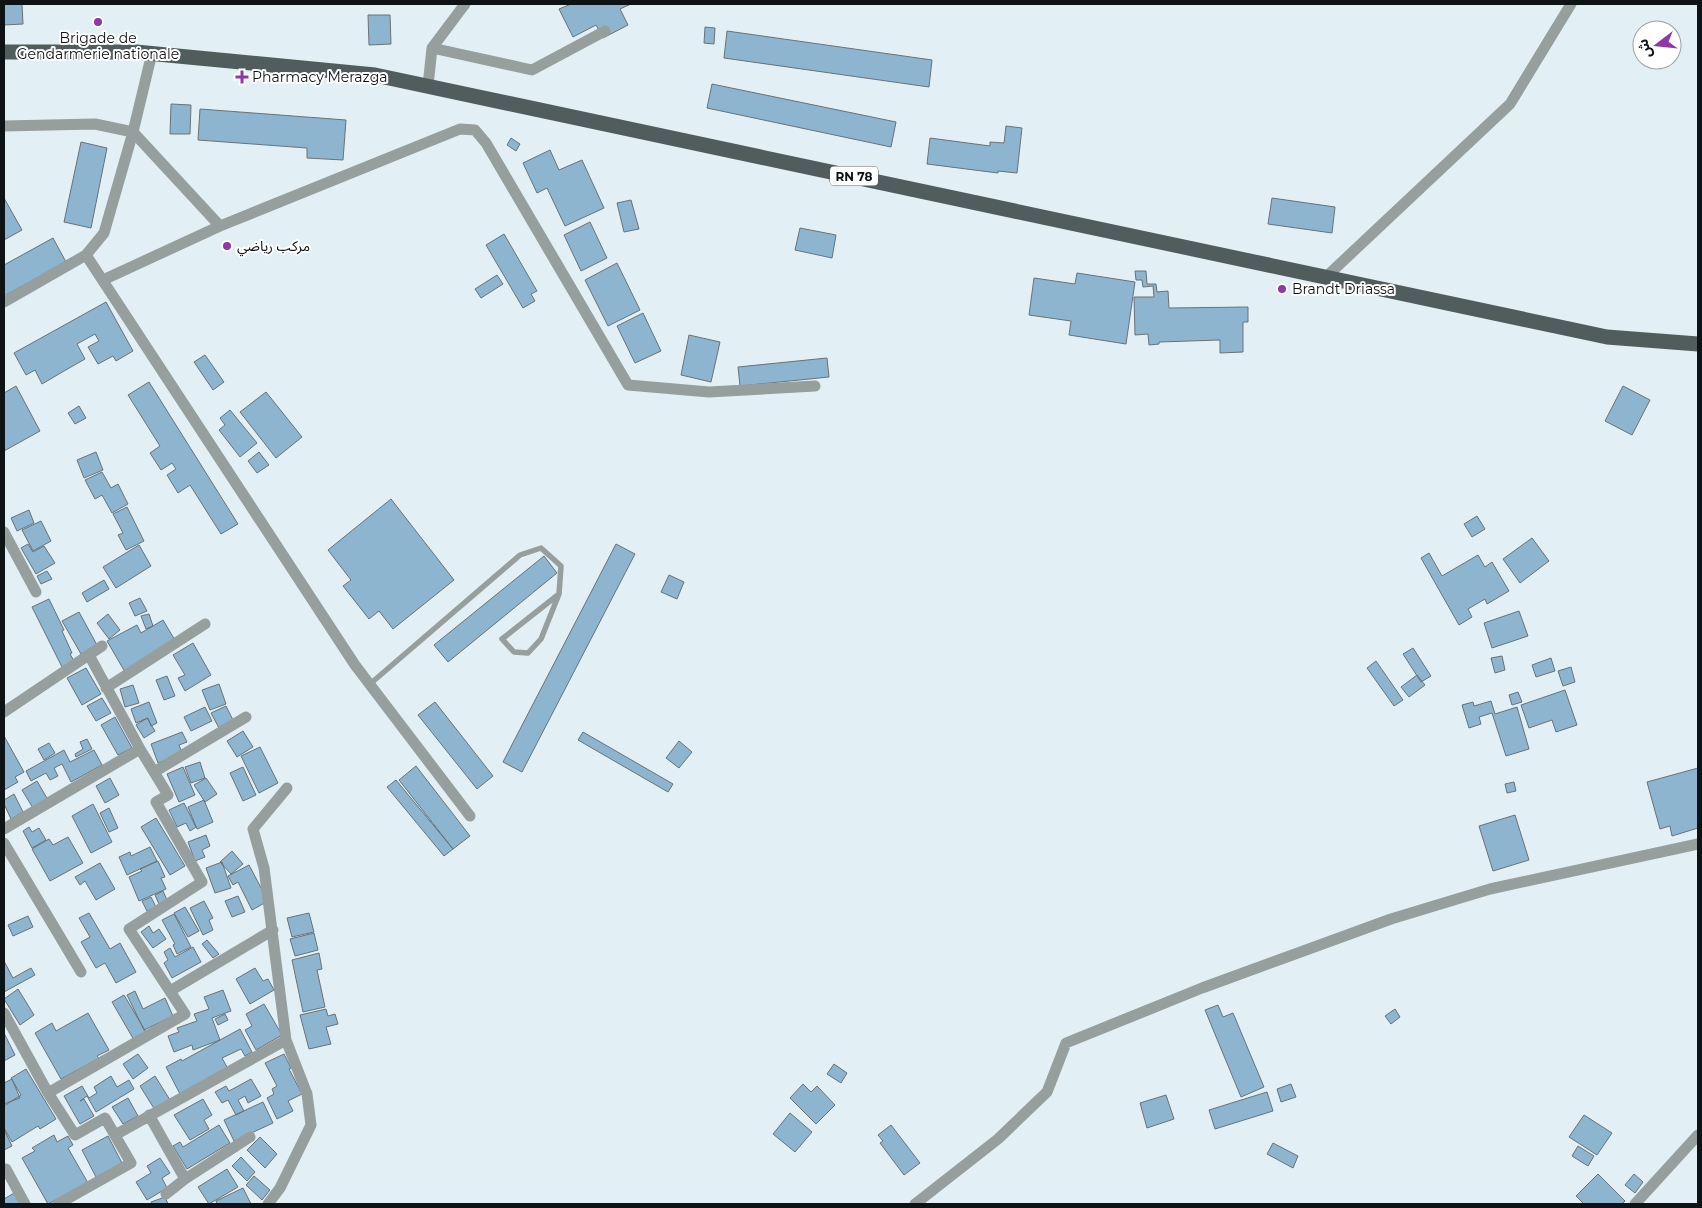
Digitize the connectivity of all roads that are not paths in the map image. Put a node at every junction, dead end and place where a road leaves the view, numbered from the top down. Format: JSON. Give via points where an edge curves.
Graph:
{"nodes":[{"id":1,"x":465,"y":4,"type":"edge"},
{"id":2,"x":1571,"y":4,"type":"edge"},
{"id":3,"x":605,"y":31,"type":"dead end"},
{"id":4,"x":432,"y":48,"type":"junction"},
{"id":5,"x":4,"y":52,"type":"edge"},
{"id":6,"x":152,"y":53,"type":"junction"},
{"id":7,"x":428,"y":86,"type":"junction"},
{"id":8,"x":4,"y":126,"type":"edge"},
{"id":9,"x":133,"y":132,"type":"junction"},
{"id":10,"x":220,"y":226,"type":"junction"},
{"id":11,"x":86,"y":255,"type":"junction"},
{"id":12,"x":1326,"y":277,"type":"junction"},
{"id":13,"x":103,"y":280,"type":"junction"},
{"id":14,"x":4,"y":302,"type":"edge"},
{"id":15,"x":1698,"y":344,"type":"edge"},
{"id":16,"x":815,"y":386,"type":"dead end"},
{"id":17,"x":4,"y":532,"type":"edge"},
{"id":18,"x":36,"y":592,"type":"dead end"},
{"id":19,"x":559,"y":594,"type":"junction"},
{"id":20,"x":205,"y":624,"type":"dead end"},
{"id":21,"x":102,"y":646,"type":"dead end"},
{"id":22,"x":88,"y":655,"type":"junction"},
{"id":23,"x":370,"y":684,"type":"junction"},
{"id":24,"x":106,"y":688,"type":"junction"},
{"id":25,"x":4,"y":712,"type":"edge"},
{"id":26,"x":246,"y":717,"type":"dead end"},
{"id":27,"x":140,"y":749,"type":"junction"},
{"id":28,"x":154,"y":772,"type":"junction"},
{"id":29,"x":287,"y":788,"type":"dead end"},
{"id":30,"x":470,"y":816,"type":"dead end"},
{"id":31,"x":4,"y":829,"type":"edge"},
{"id":32,"x":4,"y":843,"type":"edge"},
{"id":33,"x":1698,"y":844,"type":"edge"},
{"id":34,"x":273,"y":930,"type":"junction"},
{"id":35,"x":81,"y":972,"type":"dead end"},
{"id":36,"x":170,"y":992,"type":"junction"},
{"id":37,"x":4,"y":1013,"type":"edge"},
{"id":38,"x":286,"y":1040,"type":"junction"},
{"id":39,"x":48,"y":1093,"type":"junction"},
{"id":40,"x":149,"y":1115,"type":"junction"},
{"id":41,"x":115,"y":1135,"type":"junction"},
{"id":42,"x":1698,"y":1135,"type":"edge"},
{"id":43,"x":250,"y":1138,"type":"dead end"},
{"id":44,"x":4,"y":1170,"type":"edge"},
{"id":45,"x":185,"y":1179,"type":"junction"},
{"id":46,"x":166,"y":1194,"type":"dead end"},
{"id":47,"x":25,"y":1204,"type":"edge"},
{"id":48,"x":58,"y":1204,"type":"edge"},
{"id":49,"x":268,"y":1204,"type":"edge"},
{"id":50,"x":915,"y":1204,"type":"edge"},
{"id":51,"x":1635,"y":1204,"type":"edge"}],
"edges":[{"from":1,"to":4,"type":"street"},
{"from":2,"to":12,"type":"street","via":[[1510,104]]},
{"from":3,"to":4,"type":"street","via":[[532,70]]},
{"from":4,"to":7,"type":"street"},
{"from":5,"to":6,"type":"main road","number":"RN 78"},
{"from":6,"to":7,"type":"main road","number":"RN 78","via":[[375,75]]},
{"from":6,"to":9,"type":"street"},
{"from":7,"to":12,"type":"main road","number":"RN 78"},
{"from":8,"to":9,"type":"street","via":[[95,124]]},
{"from":9,"to":10,"type":"street"},
{"from":9,"to":11,"type":"street","via":[[104,233]]},
{"from":10,"to":13,"type":"street"},
{"from":10,"to":16,"type":"street","via":[[460,129],[475,130],[486,143],[628,385],[709,392]]},
{"from":11,"to":13,"type":"street"},
{"from":11,"to":14,"type":"street"},
{"from":12,"to":15,"type":"main road","number":"RN 78","via":[[1607,337]]},
{"from":13,"to":23,"type":"street"},
{"from":17,"to":18,"type":"street"},
{"from":19,"to":19,"type":"lane","via":[[502,639],[514,652],[528,653],[541,639]]},
{"from":19,"to":23,"type":"lane","via":[[561,566],[541,548],[520,555]]},
{"from":20,"to":24,"type":"street"},
{"from":21,"to":22,"type":"street"},
{"from":22,"to":24,"type":"street"},
{"from":22,"to":25,"type":"street"},
{"from":23,"to":30,"type":"street"},
{"from":24,"to":27,"type":"street"},
{"from":26,"to":28,"type":"street"},
{"from":27,"to":28,"type":"street"},
{"from":27,"to":31,"type":"street"},
{"from":28,"to":36,"type":"street","via":[[168,795],[156,802],[202,882],[129,928]]},
{"from":29,"to":34,"type":"street","via":[[253,829],[264,868]]},
{"from":32,"to":35,"type":"street"},
{"from":33,"to":50,"type":"street","via":[[1490,889],[1391,919],[1066,1042],[1047,1092],[998,1139]]},
{"from":34,"to":36,"type":"street"},
{"from":34,"to":38,"type":"street"},
{"from":36,"to":39,"type":"street","via":[[185,1014]]},
{"from":37,"to":39,"type":"street"},
{"from":38,"to":40,"type":"street"},
{"from":38,"to":49,"type":"street","via":[[307,1094],[311,1124],[280,1188]]},
{"from":39,"to":41,"type":"street","via":[[75,1135],[105,1118]]},
{"from":40,"to":41,"type":"street"},
{"from":40,"to":45,"type":"street"},
{"from":41,"to":48,"type":"street","via":[[130,1163]]},
{"from":42,"to":51,"type":"street"},
{"from":43,"to":45,"type":"street"},
{"from":44,"to":47,"type":"street"},
{"from":45,"to":46,"type":"street"}]}
